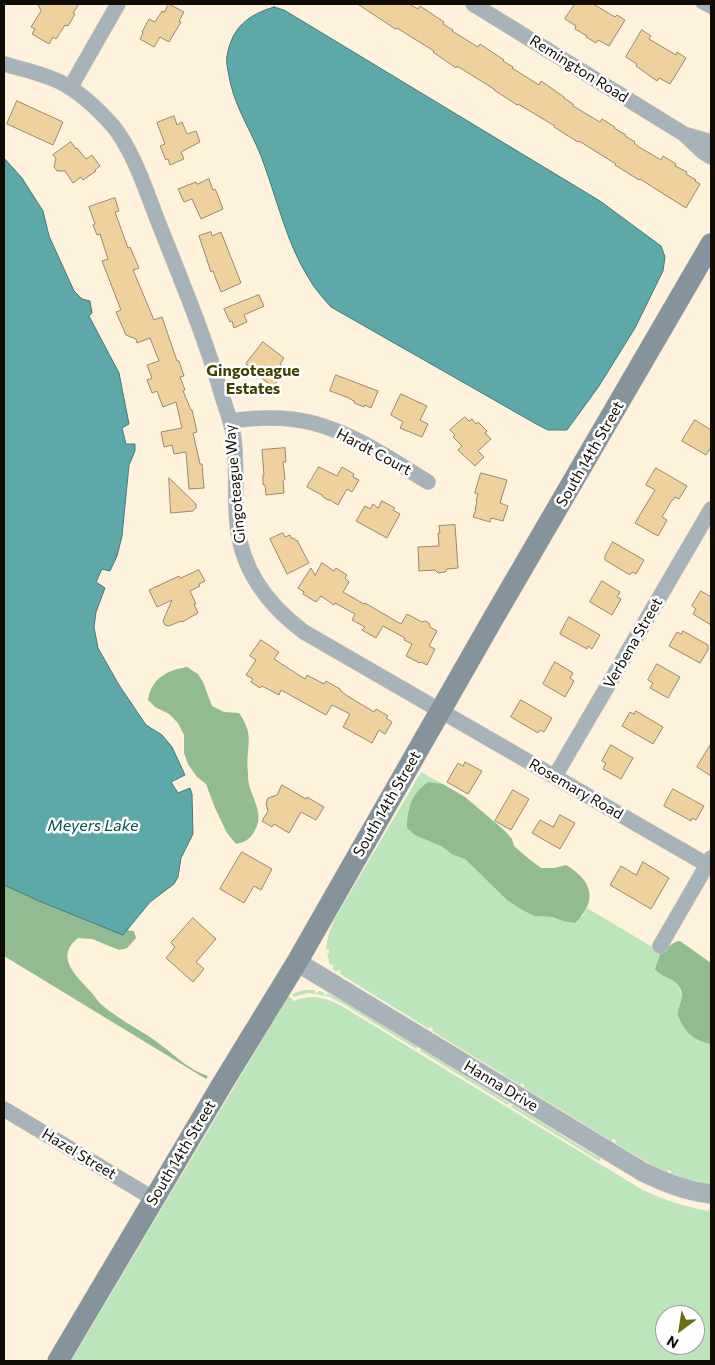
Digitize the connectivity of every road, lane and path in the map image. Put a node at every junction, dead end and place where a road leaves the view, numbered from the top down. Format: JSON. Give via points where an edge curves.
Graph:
{"nodes":[{"id":1,"x":118,"y":4,"type":"edge"},
{"id":2,"x":473,"y":4,"type":"edge"},
{"id":3,"x":700,"y":4,"type":"edge"},
{"id":4,"x":711,"y":10,"type":"edge"},
{"id":5,"x":4,"y":64,"type":"edge"},
{"id":6,"x":70,"y":88,"type":"junction"},
{"id":7,"x":684,"y":134,"type":"junction"},
{"id":8,"x":711,"y":142,"type":"edge"},
{"id":9,"x":711,"y":157,"type":"edge"},
{"id":10,"x":710,"y":247,"type":"edge"},
{"id":11,"x":230,"y":421,"type":"junction"},
{"id":12,"x":428,"y":482,"type":"dead end"},
{"id":13,"x":711,"y":509,"type":"edge"},
{"id":14,"x":441,"y":711,"type":"junction"},
{"id":15,"x":555,"y":776,"type":"junction"},
{"id":16,"x":710,"y":863,"type":"edge"},
{"id":17,"x":660,"y":946,"type":"dead end"},
{"id":18,"x":297,"y":962,"type":"junction"},
{"id":19,"x":4,"y":1109,"type":"edge"},
{"id":20,"x":711,"y":1194,"type":"edge"},
{"id":21,"x":154,"y":1199,"type":"junction"},
{"id":22,"x":58,"y":1361,"type":"edge"}],
"edges":[{"from":1,"to":6,"type":"street"},
{"from":2,"to":7,"type":"street","name":"Remington Road"},
{"from":3,"to":4,"type":"lane"},
{"from":5,"to":6,"type":"street","name":"Gingoteague Way","via":[[59,81]]},
{"from":6,"to":11,"type":"street","name":"Gingoteague Way","via":[[90,102],[115,128],[133,158],[210,358]]},
{"from":7,"to":8,"type":"street","name":"Remington Road"},
{"from":7,"to":9,"type":"street","name":"Remington Road"},
{"from":10,"to":14,"type":"main road","name":"South 14th Street"},
{"from":11,"to":12,"type":"street","name":"Hardt Court","via":[[276,417],[319,424],[357,440]]},
{"from":11,"to":14,"type":"street","name":"Gingoteague Way","via":[[235,446],[240,544],[245,562],[262,590],[287,619],[304,632]]},
{"from":13,"to":15,"type":"street","name":"Verbena Street"},
{"from":14,"to":15,"type":"street","name":"Rosemary Road"},
{"from":14,"to":18,"type":"main road","name":"South 14th Street"},
{"from":15,"to":16,"type":"street","name":"Rosemary Road"},
{"from":16,"to":17,"type":"street"},
{"from":18,"to":20,"type":"street","name":"Hanna Drive","via":[[643,1172],[668,1184]]},
{"from":18,"to":21,"type":"main road","name":"South 14th Street"},
{"from":19,"to":21,"type":"street","name":"Hazel Street"},
{"from":21,"to":22,"type":"main road","name":"South 14th Street"}]}
